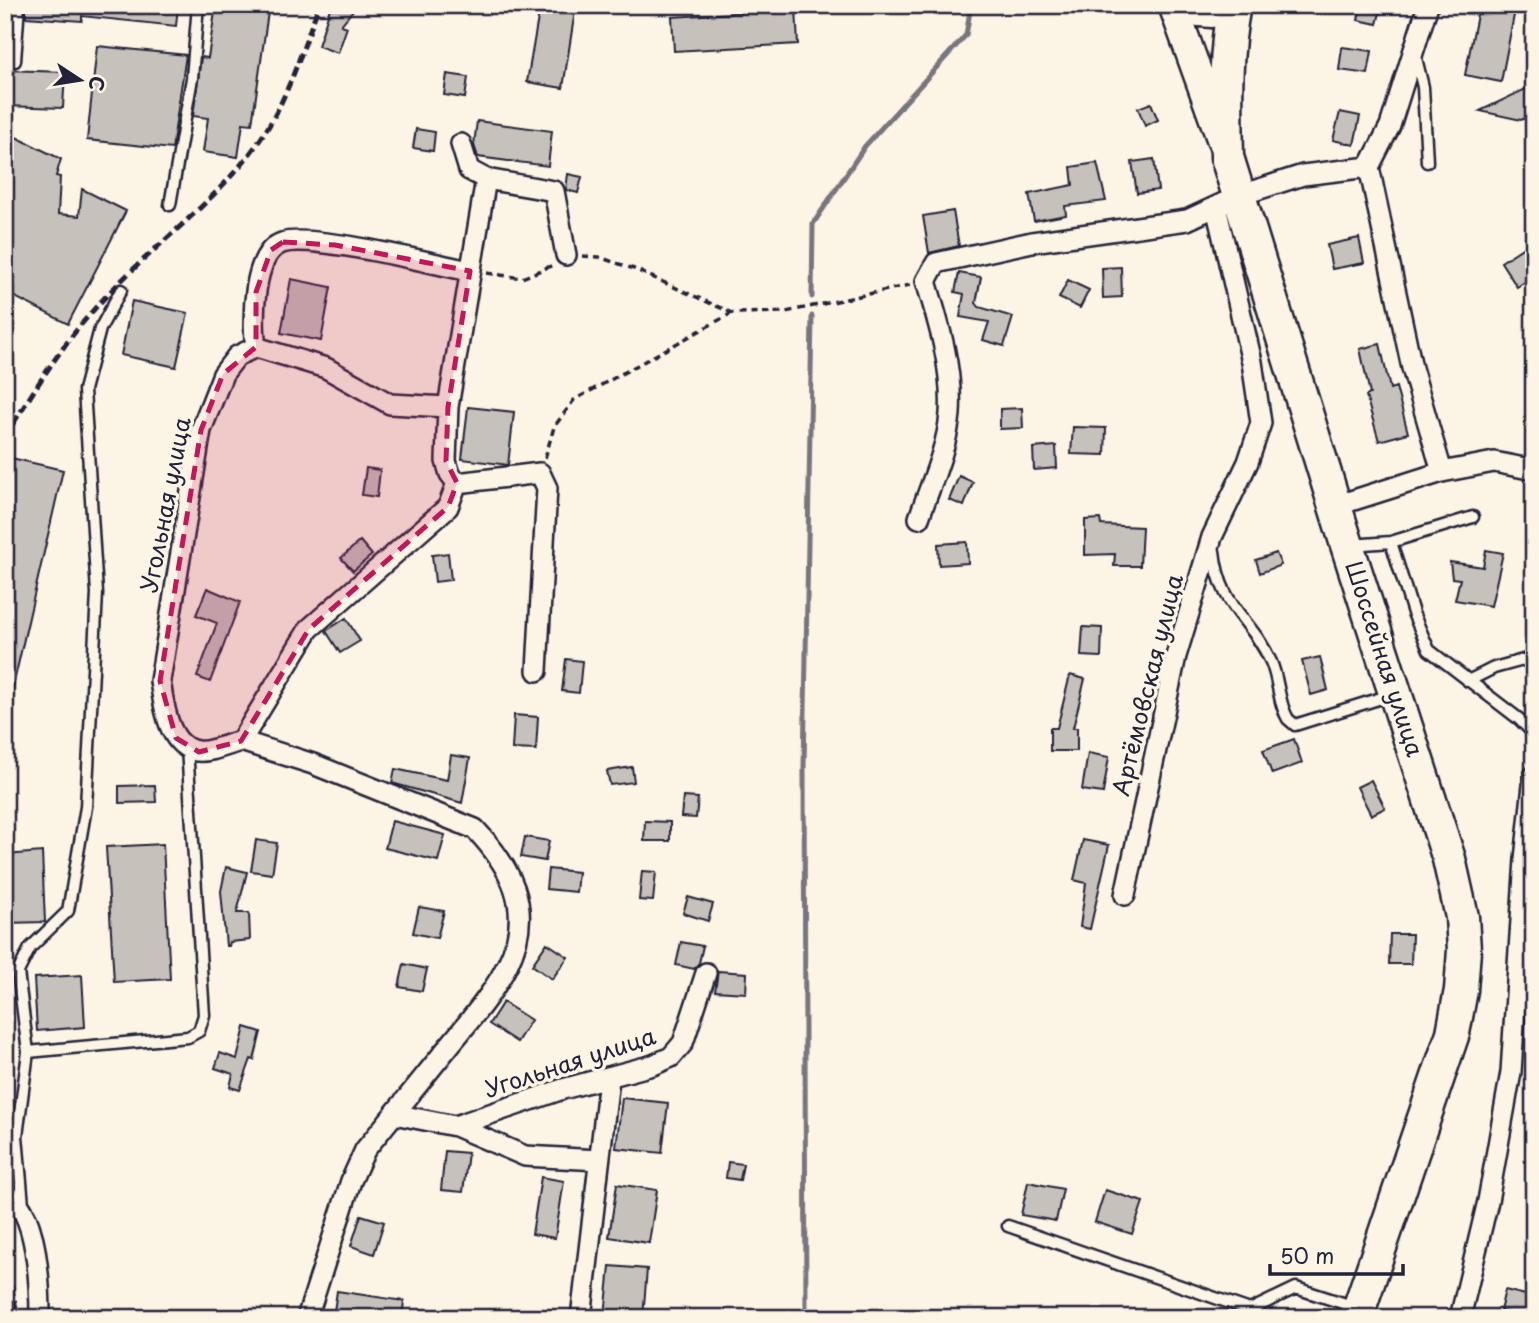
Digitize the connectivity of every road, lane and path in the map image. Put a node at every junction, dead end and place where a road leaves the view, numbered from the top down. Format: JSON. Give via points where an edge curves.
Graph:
{"nodes":[{"id":1,"x":19,"y":5,"type":"edge"},
{"id":2,"x":198,"y":5,"type":"edge"},
{"id":3,"x":1429,"y":5,"type":"edge"},
{"id":4,"x":1234,"y":6,"type":"edge"},
{"id":5,"x":1174,"y":8,"type":"edge"},
{"id":6,"x":1414,"y":50,"type":"junction"},
{"id":7,"x":15,"y":61,"type":"dead end"},
{"id":8,"x":461,"y":144,"type":"dead end"},
{"id":9,"x":1227,"y":157,"type":"junction"},
{"id":10,"x":1426,"y":162,"type":"dead end"},
{"id":11,"x":1369,"y":167,"type":"junction"},
{"id":12,"x":486,"y":179,"type":"junction"},
{"id":13,"x":1228,"y":201,"type":"junction"},
{"id":14,"x":170,"y":205,"type":"dead end"},
{"id":15,"x":566,"y":255,"type":"junction"},
{"id":16,"x":470,"y":271,"type":"junction"},
{"id":17,"x":926,"y":281,"type":"junction"},
{"id":18,"x":121,"y":290,"type":"dead end"},
{"id":19,"x":732,"y":313,"type":"junction"},
{"id":20,"x":256,"y":347,"type":"junction"},
{"id":21,"x":449,"y":407,"type":"junction"},
{"id":22,"x":1534,"y":471,"type":"edge"},
{"id":23,"x":1442,"y":472,"type":"junction"},
{"id":24,"x":540,"y":473,"type":"junction"},
{"id":25,"x":457,"y":483,"type":"junction"},
{"id":26,"x":1335,"y":506,"type":"junction"},
{"id":27,"x":1473,"y":517,"type":"dead end"},
{"id":28,"x":919,"y":519,"type":"dead end"},
{"id":29,"x":1212,"y":537,"type":"junction"},
{"id":30,"x":1391,"y":542,"type":"junction"},
{"id":31,"x":1347,"y":545,"type":"junction"},
{"id":32,"x":1534,"y":657,"type":"edge"},
{"id":33,"x":537,"y":671,"type":"dead end"},
{"id":34,"x":1468,"y":681,"type":"junction"},
{"id":35,"x":1395,"y":694,"type":"junction"},
{"id":36,"x":1534,"y":734,"type":"edge"},
{"id":37,"x":241,"y":741,"type":"junction"},
{"id":38,"x":187,"y":747,"type":"junction"},
{"id":39,"x":1534,"y":775,"type":"edge"},
{"id":40,"x":1125,"y":895,"type":"dead end"},
{"id":41,"x":706,"y":973,"type":"dead end"},
{"id":42,"x":28,"y":1052,"type":"junction"},
{"id":43,"x":609,"y":1079,"type":"junction"},
{"id":44,"x":394,"y":1114,"type":"junction"},
{"id":45,"x":455,"y":1126,"type":"junction"},
{"id":46,"x":599,"y":1160,"type":"junction"},
{"id":47,"x":5,"y":1196,"type":"edge"},
{"id":48,"x":23,"y":1209,"type":"junction"},
{"id":49,"x":1008,"y":1226,"type":"dead end"},
{"id":50,"x":1364,"y":1315,"type":"edge"},
{"id":51,"x":40,"y":1318,"type":"edge"},
{"id":52,"x":307,"y":1318,"type":"edge"},
{"id":53,"x":582,"y":1318,"type":"edge"},
{"id":54,"x":1460,"y":1318,"type":"edge"}],
"edges":[{"from":1,"to":7,"type":"lane"},
{"from":2,"to":14,"type":"lane","via":[[192,78]]},
{"from":3,"to":6,"type":"street"},
{"from":4,"to":5,"type":"main road","via":[[1212,13]]},
{"from":4,"to":9,"type":"main road","via":[[1226,92]]},
{"from":5,"to":9,"type":"main road","name":"Шоссейная улица"},
{"from":6,"to":10,"type":"lane","via":[[1423,87]]},
{"from":6,"to":11,"type":"street","via":[[1390,127]]},
{"from":8,"to":12,"type":"street","via":[[469,170]]},
{"from":9,"to":13,"type":"main road","name":"Шоссейная улица"},
{"from":11,"to":13,"type":"street","via":[[1303,175]]},
{"from":11,"to":23,"type":"street","via":[[1412,368]]},
{"from":12,"to":15,"type":"street","via":[[554,191]]},
{"from":12,"to":16,"type":"street"},
{"from":13,"to":17,"type":"street","via":[[1187,220],[1032,242],[936,263]]},
{"from":13,"to":26,"type":"main road","name":"Шоссейная улица"},
{"from":13,"to":29,"type":"street","name":"Артёмовская улица","via":[[1261,422],[1248,462]]},
{"from":15,"to":16,"type":"path","via":[[546,270],[522,278]]},
{"from":15,"to":19,"type":"path","via":[[599,257]]},
{"from":16,"to":20,"type":"street","via":[[385,253],[283,242],[271,250],[262,269],[252,323]]},
{"from":16,"to":21,"type":"street"},
{"from":17,"to":19,"type":"path","via":[[786,312]]},
{"from":17,"to":28,"type":"street","via":[[948,372],[950,415]]},
{"from":18,"to":42,"type":"lane","via":[[100,330],[84,390],[97,593],[86,807],[68,911],[30,948],[18,972]]},
{"from":19,"to":24,"type":"path","via":[[574,400],[554,427]]},
{"from":20,"to":21,"type":"street","via":[[326,369],[390,404]]},
{"from":20,"to":38,"type":"street","name":"Угольная улица","via":[[237,356],[223,374],[201,430],[160,681],[164,709],[176,738]]},
{"from":21,"to":25,"type":"street","via":[[446,461]]},
{"from":22,"to":23,"type":"street","via":[[1494,462]]},
{"from":23,"to":26,"type":"street"},
{"from":24,"to":25,"type":"street"},
{"from":24,"to":33,"type":"street","via":[[547,488]]},
{"from":25,"to":37,"type":"street","via":[[447,507],[309,629]]},
{"from":26,"to":31,"type":"main road","name":"Шоссейная улица"},
{"from":27,"to":30,"type":"lane"},
{"from":29,"to":35,"type":"lane","via":[[1216,573],[1227,600],[1270,659],[1288,719],[1295,724]]},
{"from":29,"to":40,"type":"street","name":"Артёмовская улица","via":[[1176,656]]},
{"from":30,"to":31,"type":"lane"},
{"from":30,"to":34,"type":"lane","via":[[1429,650]]},
{"from":31,"to":35,"type":"main road","name":"Шоссейная улица"},
{"from":32,"to":34,"type":"lane"},
{"from":34,"to":36,"type":"lane"},
{"from":35,"to":50,"type":"main road","name":"Шоссейная улица","via":[[1449,859],[1464,950],[1453,1032]]},
{"from":37,"to":38,"type":"street","via":[[199,752]]},
{"from":37,"to":44,"type":"street","via":[[313,764],[475,829],[495,850],[517,897],[516,946],[496,989]]},
{"from":38,"to":42,"type":"lane","via":[[204,1015],[199,1031],[188,1037]]},
{"from":39,"to":54,"type":"street","via":[[1511,1072],[1488,1201]]},
{"from":41,"to":43,"type":"street","name":"Угольная улица","via":[[690,1029],[671,1057]]},
{"from":42,"to":48,"type":"lane","via":[[17,1136]]},
{"from":43,"to":45,"type":"street","name":"Угольная улица","via":[[564,1089]]},
{"from":43,"to":46,"type":"street"},
{"from":44,"to":45,"type":"street","name":"Угольная улица"},
{"from":44,"to":52,"type":"street","via":[[365,1150],[351,1181]]},
{"from":45,"to":46,"type":"street","via":[[525,1156]]},
{"from":46,"to":53,"type":"street"},
{"from":47,"to":48,"type":"street"},
{"from":48,"to":51,"type":"street","via":[[40,1280]]},
{"from":49,"to":50,"type":"lane","via":[[1250,1310],[1296,1288]]}]}
